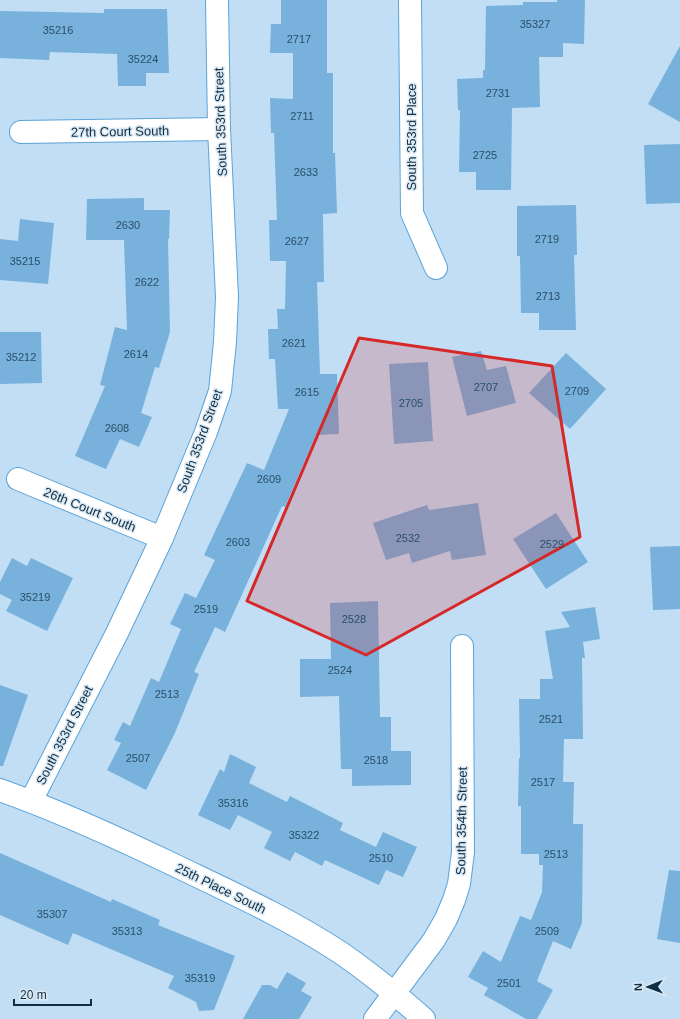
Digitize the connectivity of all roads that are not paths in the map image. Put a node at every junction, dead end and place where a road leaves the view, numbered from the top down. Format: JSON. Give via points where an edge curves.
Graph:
{"nodes":[{"id":1,"x":217,"y":0,"type":"edge"},
{"id":2,"x":410,"y":0,"type":"edge"},
{"id":3,"x":219,"y":129,"type":"junction"},
{"id":4,"x":21,"y":132,"type":"dead end"},
{"id":5,"x":436,"y":268,"type":"dead end"},
{"id":6,"x":18,"y":479,"type":"dead end"},
{"id":7,"x":162,"y":538,"type":"junction"},
{"id":8,"x":462,"y":646,"type":"dead end"},
{"id":9,"x":0,"y":790,"type":"edge"},
{"id":10,"x":31,"y":801,"type":"junction"},
{"id":11,"x":394,"y":993,"type":"junction"},
{"id":12,"x":375,"y":1019,"type":"edge"},
{"id":13,"x":424,"y":1019,"type":"edge"}],
"edges":[{"from":1,"to":3,"type":"street","name":"South 353rd Street"},
{"from":2,"to":5,"type":"street","name":"South 353rd Place","via":[[412,213]]},
{"from":3,"to":4,"type":"street","name":"27th Court South"},
{"from":3,"to":7,"type":"street","name":"South 353rd Street","via":[[227,297],[220,391],[206,432]]},
{"from":6,"to":7,"type":"street","name":"26th Court South"},
{"from":7,"to":10,"type":"street","name":"South 353rd Street","via":[[117,633]]},
{"from":8,"to":11,"type":"street","name":"South 354th Street","via":[[462,852],[459,884],[449,913],[434,940]]},
{"from":9,"to":10,"type":"street","name":"25th Place South"},
{"from":10,"to":11,"type":"street","name":"25th Place South","via":[[133,846],[285,920],[341,954]]},
{"from":11,"to":12,"type":"street","name":"South 354th Street"},
{"from":11,"to":13,"type":"street","name":"25th Place South"}]}
